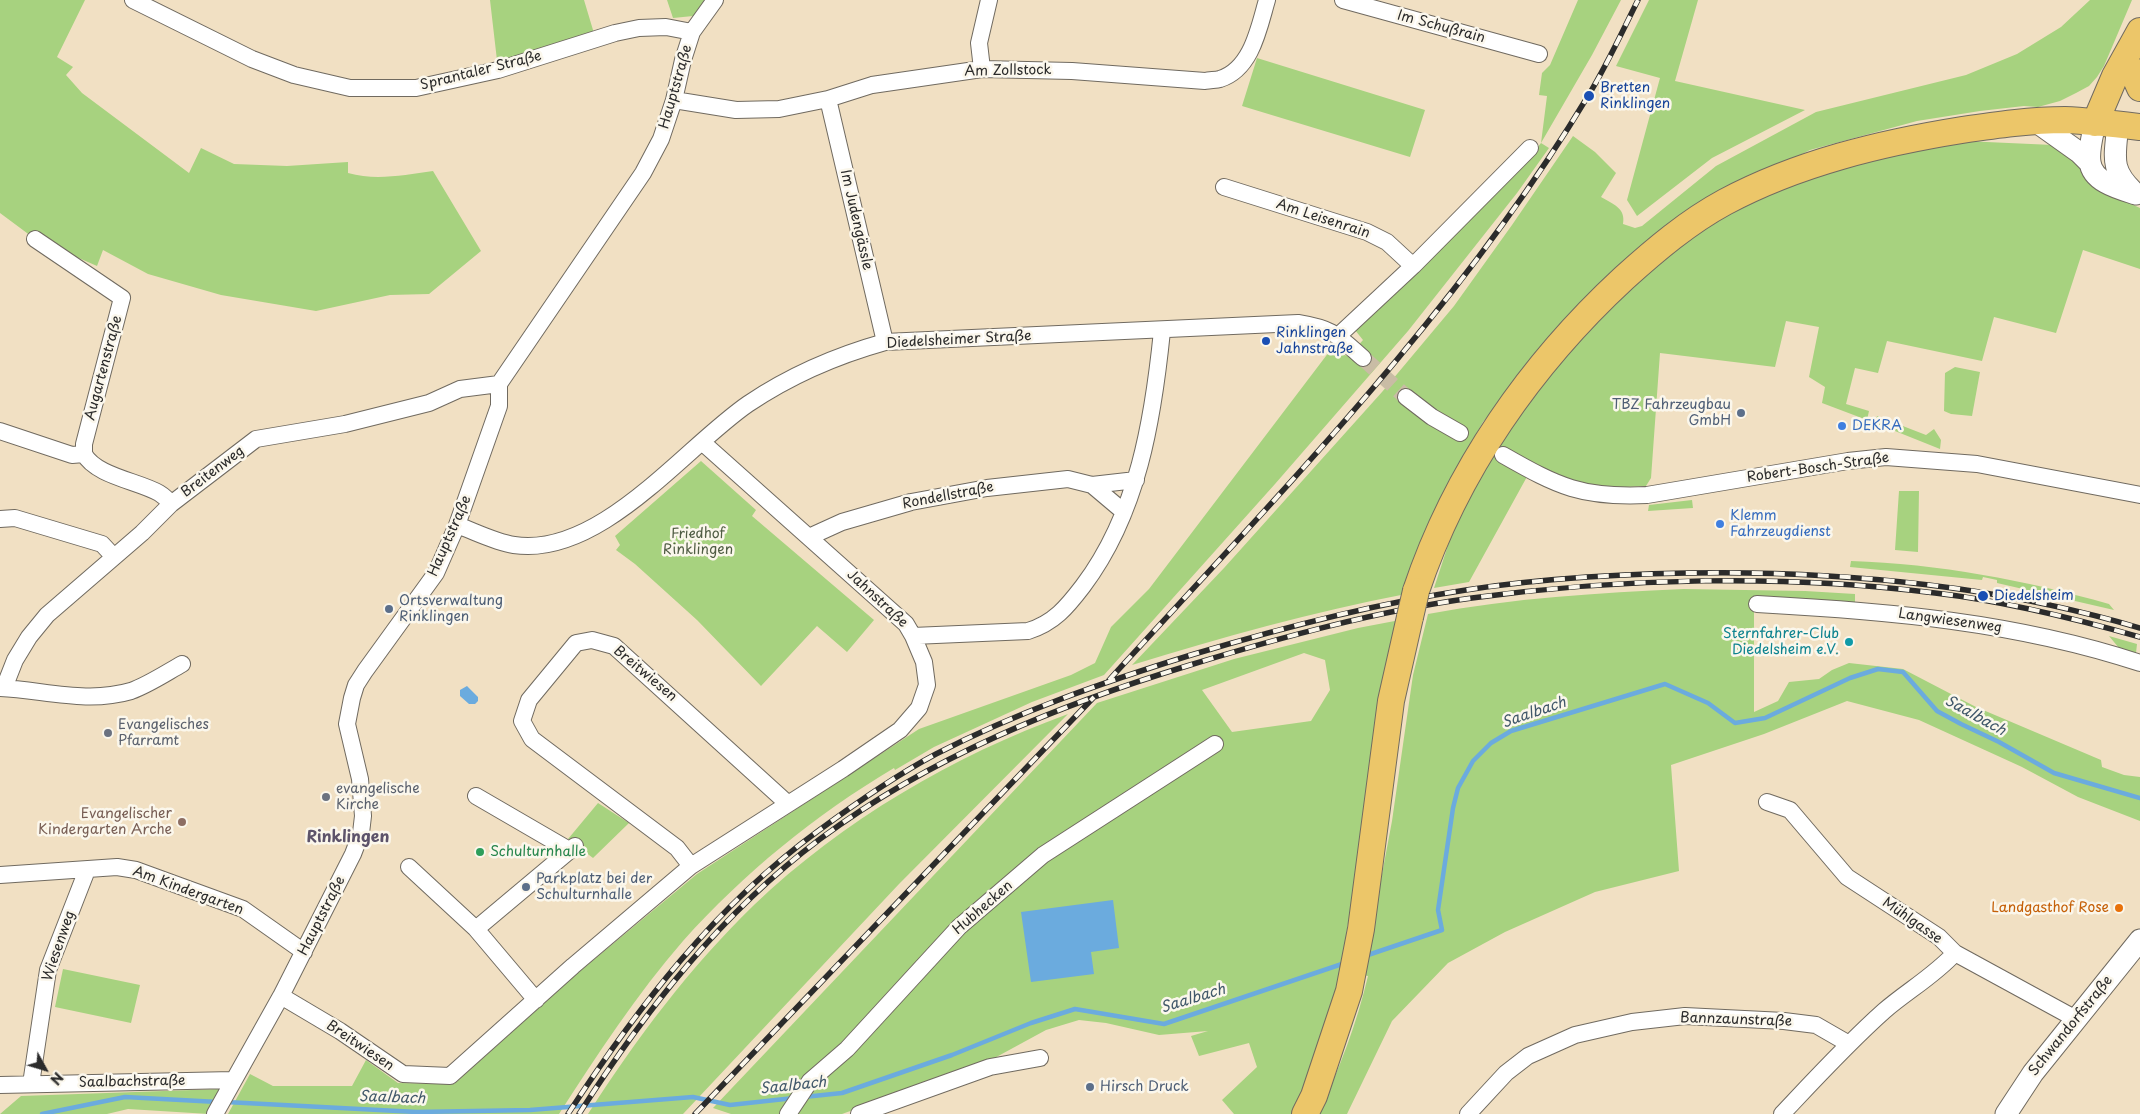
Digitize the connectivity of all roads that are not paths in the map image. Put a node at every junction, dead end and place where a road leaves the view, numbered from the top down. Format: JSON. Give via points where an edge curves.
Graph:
{"nodes":[{"id":1,"x":133,"y":0,"type":"edge"},
{"id":2,"x":715,"y":0,"type":"edge"},
{"id":3,"x":989,"y":0,"type":"edge"},
{"id":4,"x":1267,"y":0,"type":"edge"},
{"id":5,"x":1344,"y":0,"type":"edge"},
{"id":6,"x":692,"y":32,"type":"junction"},
{"id":7,"x":1539,"y":54,"type":"dead end"},
{"id":8,"x":982,"y":69,"type":"junction"},
{"id":9,"x":2129,"y":78,"type":"edge"},
{"id":10,"x":828,"y":99,"type":"junction"},
{"id":11,"x":674,"y":100,"type":"junction"},
{"id":12,"x":2045,"y":121,"type":"junction"},
{"id":13,"x":2118,"y":125,"type":"edge"},
{"id":14,"x":1530,"y":148,"type":"dead end"},
{"id":15,"x":2090,"y":163,"type":"junction"},
{"id":16,"x":1224,"y":187,"type":"dead end"},
{"id":17,"x":2138,"y":196,"type":"edge"},
{"id":18,"x":35,"y":239,"type":"dead end"},
{"id":19,"x":1413,"y":266,"type":"junction"},
{"id":20,"x":1162,"y":330,"type":"junction"},
{"id":21,"x":1338,"y":336,"type":"junction"},
{"id":22,"x":885,"y":342,"type":"junction"},
{"id":23,"x":1363,"y":358,"type":"tunnel mouth"},
{"id":24,"x":499,"y":384,"type":"junction"},
{"id":25,"x":1406,"y":397,"type":"tunnel mouth"},
{"id":26,"x":0,"y":431,"type":"edge"},
{"id":27,"x":1460,"y":433,"type":"dead end"},
{"id":28,"x":702,"y":442,"type":"junction"},
{"id":29,"x":84,"y":454,"type":"junction"},
{"id":30,"x":1503,"y":455,"type":"dead end"},
{"id":31,"x":1136,"y":480,"type":"junction"},
{"id":32,"x":1092,"y":485,"type":"junction"},
{"id":33,"x":2140,"y":495,"type":"edge"},
{"id":34,"x":171,"y":504,"type":"junction"},
{"id":35,"x":1124,"y":512,"type":"junction"},
{"id":36,"x":0,"y":520,"type":"edge"},
{"id":37,"x":458,"y":525,"type":"junction"},
{"id":38,"x":809,"y":536,"type":"junction"},
{"id":39,"x":114,"y":557,"type":"junction"},
{"id":40,"x":1757,"y":604,"type":"dead end"},
{"id":41,"x":913,"y":636,"type":"junction"},
{"id":42,"x":2140,"y":663,"type":"edge"},
{"id":43,"x":182,"y":664,"type":"dead end"},
{"id":44,"x":2,"y":688,"type":"edge"},
{"id":45,"x":1215,"y":744,"type":"dead end"},
{"id":46,"x":476,"y":796,"type":"dead end"},
{"id":47,"x":1767,"y":802,"type":"dead end"},
{"id":48,"x":787,"y":803,"type":"junction"},
{"id":49,"x":692,"y":866,"type":"junction"},
{"id":50,"x":409,"y":867,"type":"dead end"},
{"id":51,"x":86,"y":870,"type":"junction"},
{"id":52,"x":0,"y":875,"type":"edge"},
{"id":53,"x":476,"y":929,"type":"junction"},
{"id":54,"x":2140,"y":940,"type":"edge"},
{"id":55,"x":304,"y":952,"type":"junction"},
{"id":56,"x":1955,"y":953,"type":"junction"},
{"id":57,"x":281,"y":996,"type":"junction"},
{"id":58,"x":536,"y":1000,"type":"junction"},
{"id":59,"x":2076,"y":1019,"type":"junction"},
{"id":60,"x":1849,"y":1044,"type":"junction"},
{"id":61,"x":1040,"y":1058,"type":"dead end"},
{"id":62,"x":232,"y":1082,"type":"junction"},
{"id":63,"x":31,"y":1084,"type":"junction"},
{"id":64,"x":0,"y":1085,"type":"edge"},
{"id":65,"x":215,"y":1114,"type":"edge"},
{"id":66,"x":788,"y":1114,"type":"edge"},
{"id":67,"x":858,"y":1114,"type":"edge"},
{"id":68,"x":1305,"y":1114,"type":"edge"},
{"id":69,"x":1468,"y":1114,"type":"edge"},
{"id":70,"x":1782,"y":1114,"type":"edge"},
{"id":71,"x":2006,"y":1114,"type":"edge"}],
"edges":[{"from":1,"to":6,"type":"street","name":"Sprantaler Straße","via":[[252,59],[294,75],[350,88],[416,88],[498,70],[639,28],[666,26]]},
{"from":2,"to":6,"type":"street","name":"Hauptstraße"},
{"from":3,"to":8,"type":"street","via":[[979,43]]},
{"from":4,"to":8,"type":"street","name":"Am Zollstock","via":[[1254,44],[1234,70],[1221,78],[1205,81],[1072,71]]},
{"from":5,"to":7,"type":"street","name":"Im Schußrain"},
{"from":6,"to":11,"type":"street","name":"Hauptstraße"},
{"from":8,"to":10,"type":"street","name":"Am Zollstock","via":[[872,85]]},
{"from":9,"to":12,"type":"main road"},
{"from":9,"to":13,"type":"main road"},
{"from":10,"to":11,"type":"street","name":"Am Zollstock","via":[[779,109],[736,110]]},
{"from":10,"to":22,"type":"street","name":"Im Judengässle"},
{"from":11,"to":24,"type":"street","name":"Hauptstraße","via":[[661,139],[643,173]]},
{"from":12,"to":13,"type":"main road"},
{"from":12,"to":15,"type":"street"},
{"from":12,"to":68,"type":"main road","bridge":true,"via":[[1922,136],[1844,155],[1769,181],[1724,203],[1686,226],[1604,297],[1555,350],[1495,427],[1443,519],[1416,592],[1391,701],[1361,929],[1349,991]]},
{"from":13,"to":15,"type":"street"},
{"from":13,"to":17,"type":"street","via":[[2116,168],[2123,183]]},
{"from":14,"to":19,"type":"street"},
{"from":15,"to":17,"type":"street","via":[[2108,184]]},
{"from":16,"to":19,"type":"street","name":"Am Leisenrain","via":[[1367,232],[1387,242]]},
{"from":18,"to":29,"type":"street","name":"Augartenstraße","via":[[122,298]]},
{"from":19,"to":21,"type":"street"},
{"from":20,"to":21,"type":"street","name":"Diedelsheimer Straße","via":[[1298,323],[1321,326]]},
{"from":20,"to":22,"type":"street","name":"Diedelsheimer Straße"},
{"from":20,"to":31,"type":"street","name":"Jahnstraße","via":[[1156,392]]},
{"from":21,"to":23,"type":"street","name":"Diedelsheimer Straße"},
{"from":22,"to":28,"type":"street","name":"Diedelsheimer Straße","via":[[847,352],[799,373],[747,405]]},
{"from":24,"to":34,"type":"street","name":"Breitenweg","via":[[460,389],[430,403],[345,424],[256,439]]},
{"from":24,"to":37,"type":"street","name":"Hauptstraße","via":[[499,406]]},
{"from":25,"to":27,"type":"street"},
{"from":26,"to":29,"type":"street","via":[[72,455]]},
{"from":28,"to":37,"type":"street","name":"Diedelsheimer Straße","via":[[636,499],[573,536],[534,546],[515,545],[496,541]]},
{"from":28,"to":38,"type":"street","name":"Jahnstraße"},
{"from":29,"to":34,"type":"street","via":[[97,468],[161,494]]},
{"from":30,"to":33,"type":"street","name":"Robert-Bosch-Straße","via":[[1556,484],[1617,496],[1647,495],[1886,457],[1977,464]]},
{"from":31,"to":32,"type":"street"},
{"from":31,"to":35,"type":"street","name":"Jahnstraße"},
{"from":32,"to":35,"type":"street"},
{"from":32,"to":38,"type":"street","name":"Rondellstraße","via":[[1068,479],[987,488],[911,502],[842,522]]},
{"from":34,"to":39,"type":"street","name":"Breitenweg"},
{"from":35,"to":41,"type":"street","name":"Jahnstraße","via":[[1089,578],[1054,619],[1028,631]]},
{"from":36,"to":39,"type":"street","via":[[15,518],[102,544]]},
{"from":37,"to":55,"type":"street","name":"Hauptstraße","via":[[436,573],[356,686],[347,724],[360,779],[361,833]]},
{"from":38,"to":41,"type":"street","name":"Jahnstraße","via":[[906,624]]},
{"from":39,"to":44,"type":"street","name":"Breitenweg","via":[[47,615],[29,637]]},
{"from":40,"to":42,"type":"street","name":"Langwiesenweg","via":[[1856,609],[1971,622],[2058,639]]},
{"from":41,"to":48,"type":"street","name":"Breitwiesen","via":[[927,686],[919,708],[900,730]]},
{"from":43,"to":44,"type":"street","via":[[132,690],[105,697]]},
{"from":45,"to":66,"type":"street","name":"Hubhecken","via":[[1043,855],[959,927],[847,1049],[810,1081]]},
{"from":46,"to":53,"type":"street","via":[[572,848]]},
{"from":47,"to":56,"type":"street","name":"Mühlgasse","via":[[1790,810],[1847,877],[1939,937]]},
{"from":48,"to":49,"type":"street","name":"Breitwiesen"},
{"from":48,"to":49,"type":"street","name":"Breitwiesen","via":[[614,646],[592,640],[576,643],[530,700],[522,721],[532,739],[677,848]]},
{"from":49,"to":58,"type":"street","name":"Breitwiesen"},
{"from":50,"to":53,"type":"street"},
{"from":51,"to":52,"type":"street","name":"Am Kindergarten"},
{"from":51,"to":55,"type":"street","name":"Am Kindergarten","via":[[117,867],[136,870],[243,909]]},
{"from":51,"to":63,"type":"street","name":"Wiesenweg","via":[[48,970]]},
{"from":53,"to":58,"type":"street"},
{"from":54,"to":59,"type":"street","name":"Schwandorfstraße"},
{"from":55,"to":57,"type":"street","name":"Hauptstraße"},
{"from":56,"to":59,"type":"street","name":"Mühlgasse"},
{"from":56,"to":60,"type":"street"},
{"from":57,"to":58,"type":"street","name":"Breitwiesen","via":[[403,1074],[430,1076],[450,1076]]},
{"from":57,"to":62,"type":"street","name":"Hauptstraße"},
{"from":59,"to":71,"type":"street","name":"Schwandorfstraße","via":[[2033,1073]]},
{"from":60,"to":69,"type":"street","name":"Bannzaunstraße","via":[[1816,1025],[1784,1021],[1685,1016],[1632,1022],[1575,1035],[1528,1056],[1506,1073]]},
{"from":60,"to":70,"type":"street"},
{"from":61,"to":67,"type":"street","via":[[990,1067]]},
{"from":62,"to":63,"type":"street","name":"Saalbachstraße"},
{"from":62,"to":65,"type":"street","name":"Hauptstraße"},
{"from":63,"to":64,"type":"street","name":"Saalbachstraße"}]}
